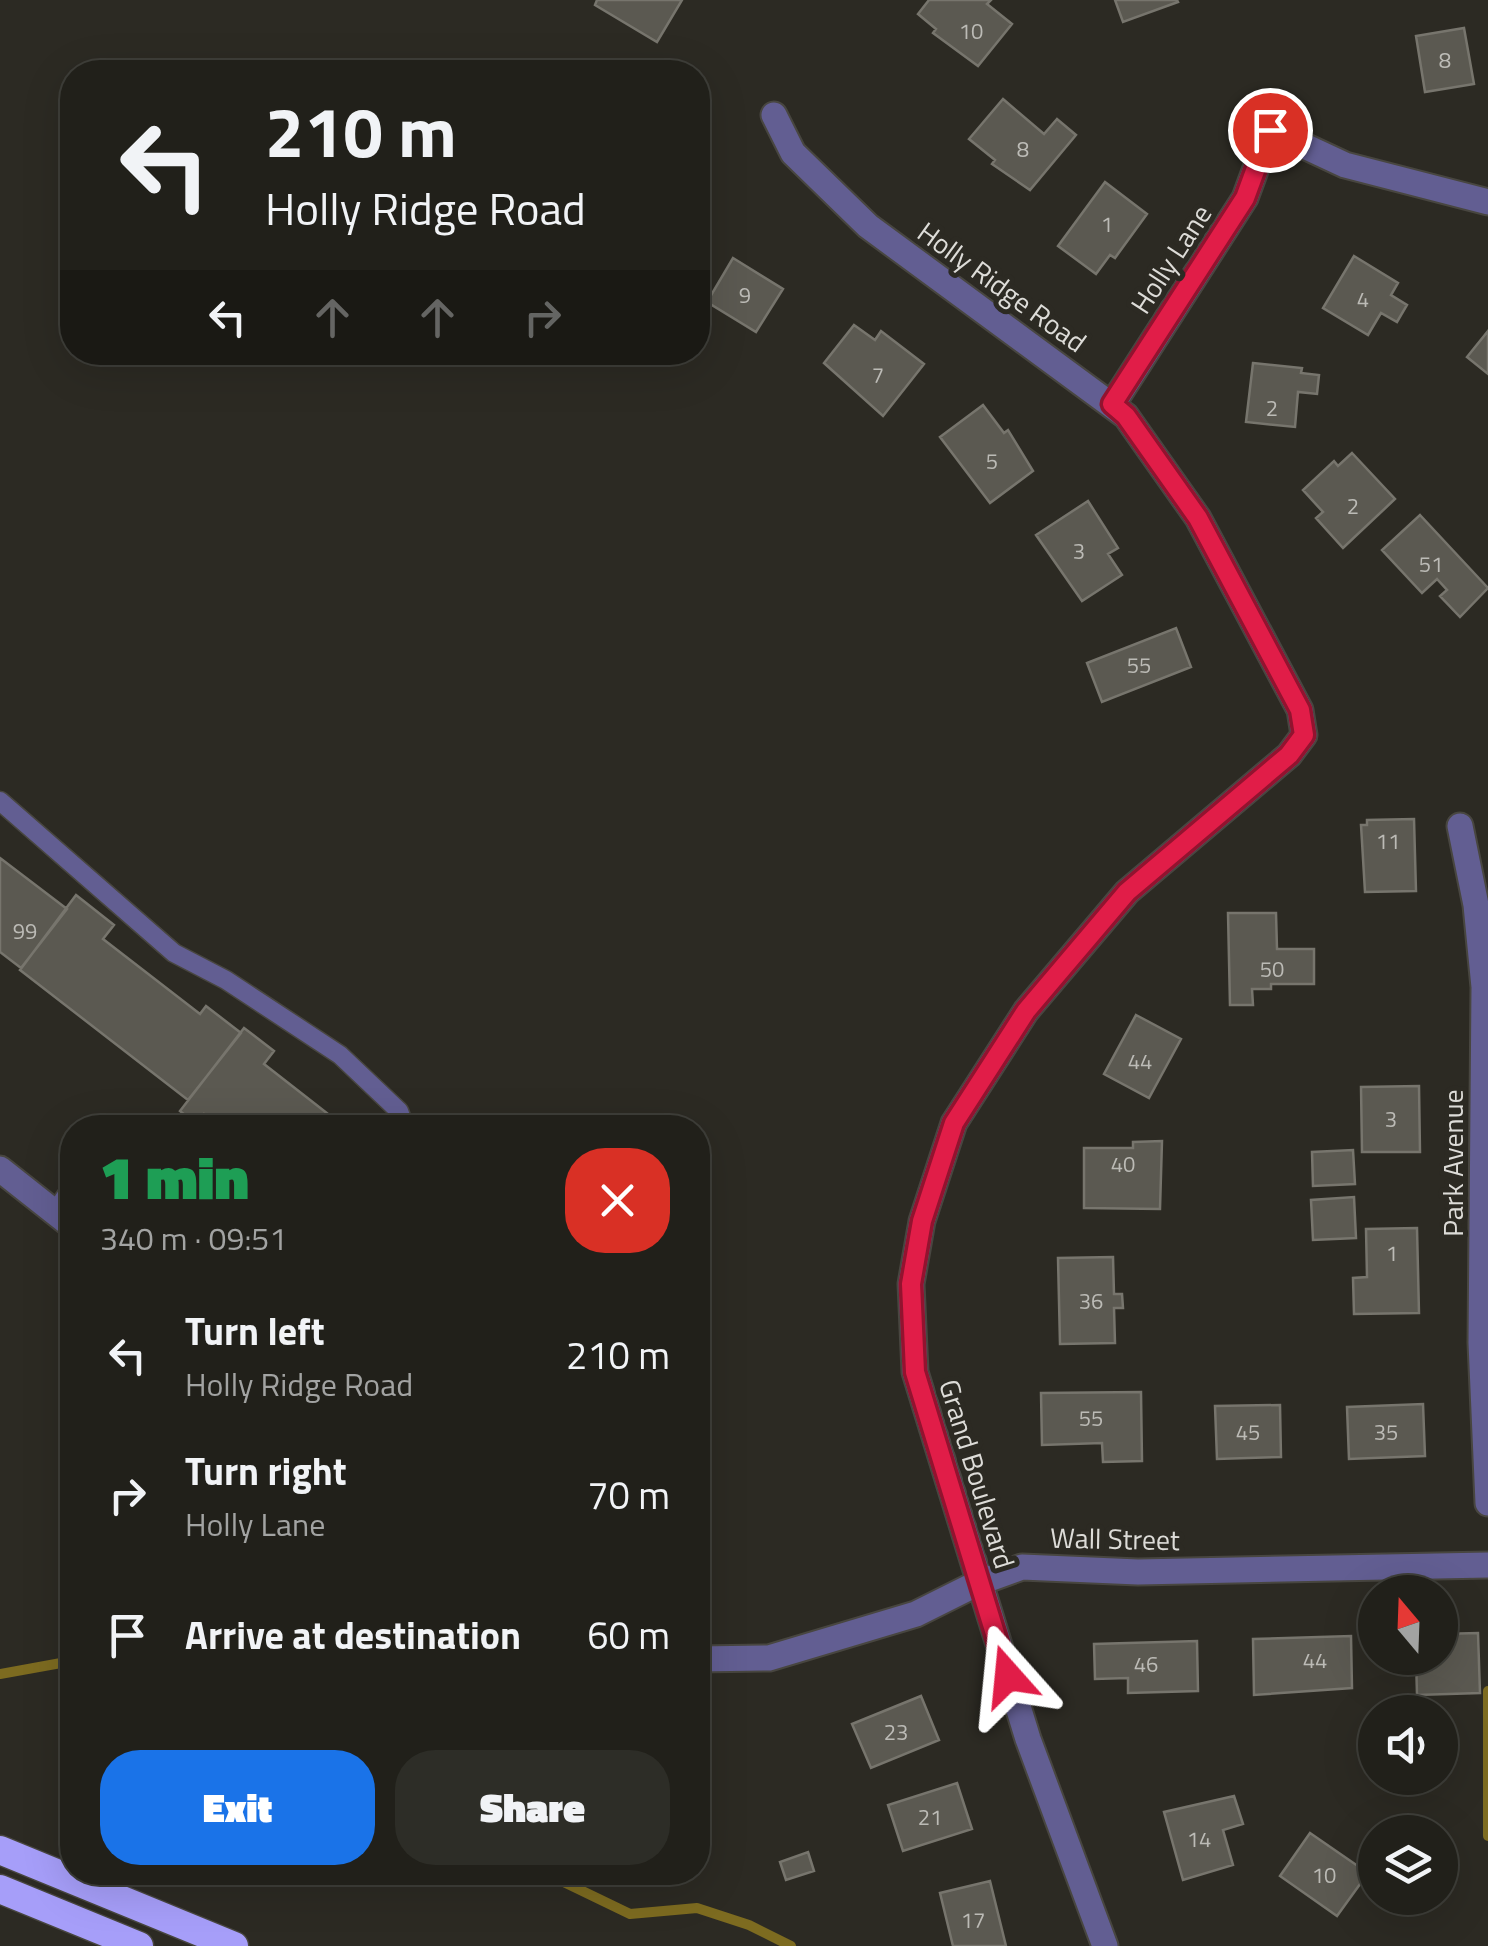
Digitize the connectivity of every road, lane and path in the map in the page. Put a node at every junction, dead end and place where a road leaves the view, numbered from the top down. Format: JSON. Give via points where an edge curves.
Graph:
{"nodes":[{"id":1,"x":774,"y":114,"type":"dead end"},
{"id":2,"x":1488,"y":202,"type":"edge"},
{"id":3,"x":1112,"y":404,"type":"junction"},
{"id":4,"x":1272,"y":770,"type":"joint"},
{"id":5,"x":0,"y":801,"type":"edge"},
{"id":6,"x":1460,"y":826,"type":"dead end"},
{"id":7,"x":400,"y":1115,"type":"edge"},
{"id":8,"x":0,"y":1169,"type":"edge"},
{"id":9,"x":60,"y":1216,"type":"edge"},
{"id":10,"x":1488,"y":1503,"type":"edge"},
{"id":11,"x":1488,"y":1565,"type":"edge"},
{"id":12,"x":978,"y":1583,"type":"junction"},
{"id":13,"x":710,"y":1659,"type":"edge"},
{"id":14,"x":0,"y":1850,"type":"edge"},
{"id":15,"x":60,"y":1875,"type":"edge"},
{"id":16,"x":85,"y":1885,"type":"edge"},
{"id":17,"x":0,"y":1889,"type":"edge"},
{"id":18,"x":138,"y":1946,"type":"edge"},
{"id":19,"x":234,"y":1946,"type":"edge"},
{"id":20,"x":1105,"y":1946,"type":"edge"}],
"edges":[{"from":1,"to":3,"type":"street","name":"Holly Ridge Road","via":[[806,168],[868,226]]},
{"from":2,"to":3,"type":"street","name":"Holly Lane","via":[[1314,154],[1270,130],[1245,198]]},
{"from":3,"to":4,"type":"street","name":"Holly Ridge Road","via":[[1198,518],[1300,710],[1304,735]]},
{"from":4,"to":12,"type":"street","name":"Grand Boulevard","via":[[1127,892],[1026,1011],[954,1123],[922,1221],[910,1328],[915,1372]]},
{"from":5,"to":7,"type":"lane","via":[[174,954],[340,1055]]},
{"from":6,"to":10,"type":"street","name":"Park Avenue","via":[[1484,987]]},
{"from":8,"to":9,"type":"street"},
{"from":11,"to":12,"type":"street","name":"Wall Street","via":[[1138,1572],[1022,1567]]},
{"from":12,"to":13,"type":"street","name":"Wall Street","via":[[916,1614],[769,1658]]},
{"from":12,"to":20,"type":"street","name":"Grand Boulevard"},
{"from":14,"to":15,"type":"highway"},
{"from":16,"to":19,"type":"highway"},
{"from":17,"to":18,"type":"highway"}]}
